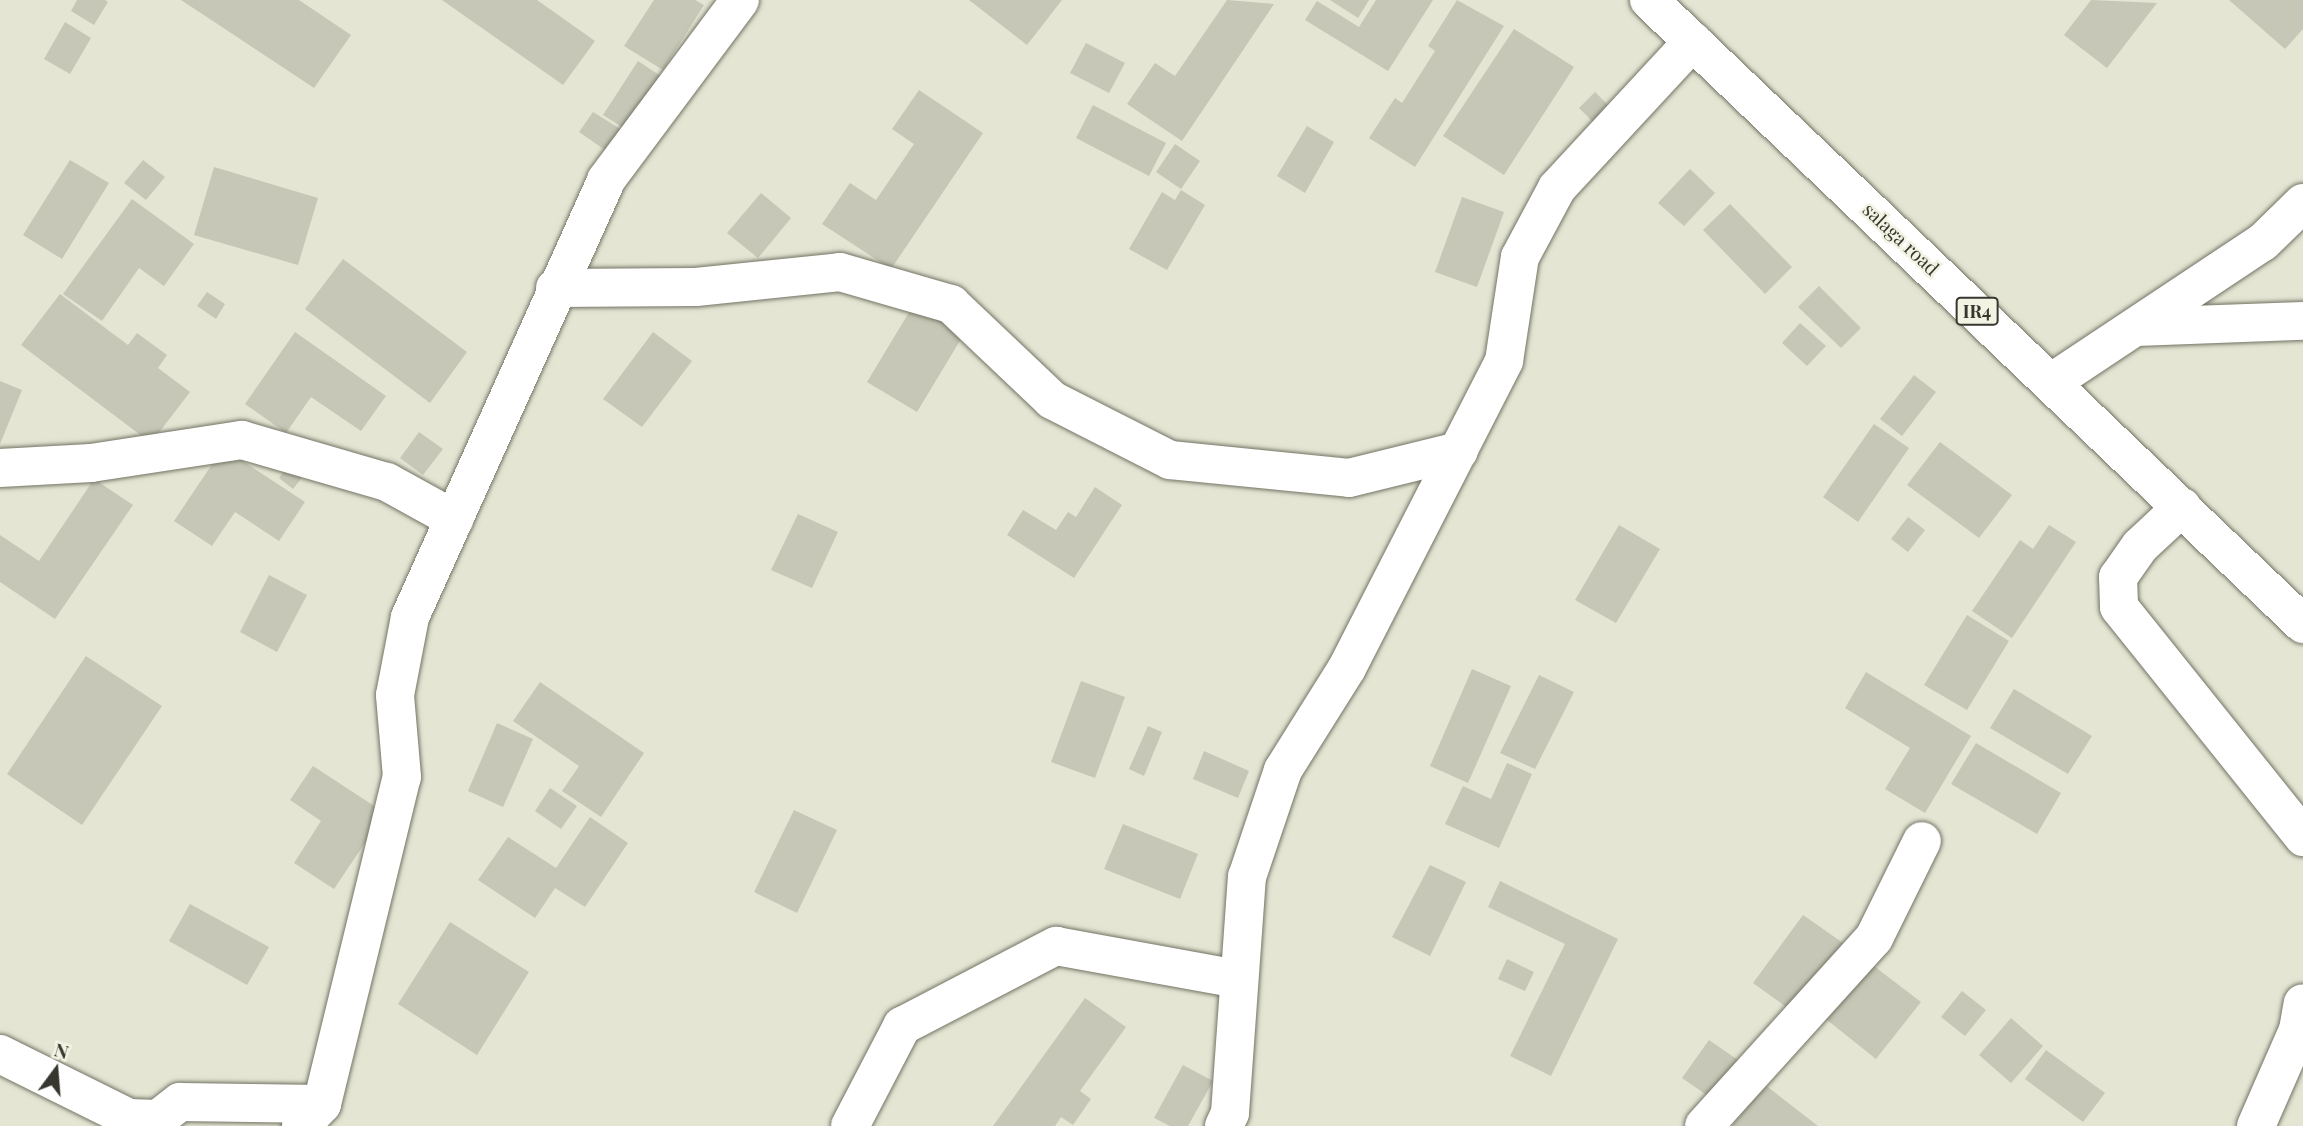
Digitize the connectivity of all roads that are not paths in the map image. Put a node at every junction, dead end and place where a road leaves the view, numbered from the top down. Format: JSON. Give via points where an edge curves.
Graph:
{"nodes":[{"id":1,"x":740,"y":0,"type":"edge"},
{"id":2,"x":1649,"y":0,"type":"edge"},
{"id":3,"x":1693,"y":41,"type":"junction"},
{"id":4,"x":2303,"y":203,"type":"edge"},
{"id":5,"x":555,"y":288,"type":"junction"},
{"id":6,"x":2303,"y":321,"type":"edge"},
{"id":7,"x":2136,"y":327,"type":"junction"},
{"id":8,"x":2052,"y":382,"type":"junction"},
{"id":9,"x":1459,"y":451,"type":"junction"},
{"id":10,"x":0,"y":468,"type":"edge"},
{"id":11,"x":2182,"y":507,"type":"junction"},
{"id":12,"x":454,"y":519,"type":"junction"},
{"id":13,"x":2303,"y":624,"type":"edge"},
{"id":14,"x":2303,"y":837,"type":"edge"},
{"id":15,"x":1922,"y":841,"type":"dead end"},
{"id":16,"x":1237,"y":979,"type":"junction"},
{"id":17,"x":2303,"y":1003,"type":"edge"},
{"id":18,"x":0,"y":1054,"type":"edge"},
{"id":19,"x":319,"y":1119,"type":"edge"},
{"id":20,"x":850,"y":1126,"type":"edge"},
{"id":21,"x":1224,"y":1126,"type":"edge"},
{"id":22,"x":1704,"y":1126,"type":"edge"},
{"id":23,"x":2256,"y":1126,"type":"edge"}],
"edges":[{"from":1,"to":5,"type":"street","via":[[606,180]]},
{"from":2,"to":3,"type":"street","name":"salaga road","number":"IR4"},
{"from":3,"to":8,"type":"street","name":"salaga road","number":"IR4"},
{"from":3,"to":9,"type":"street","via":[[1557,188],[1520,257],[1504,361]]},
{"from":4,"to":7,"type":"street","via":[[2263,242]]},
{"from":5,"to":9,"type":"street","via":[[696,286],[840,272],[951,304],[1052,400],[1170,460],[1349,478]]},
{"from":5,"to":12,"type":"street"},
{"from":6,"to":7,"type":"street"},
{"from":7,"to":8,"type":"street"},
{"from":8,"to":11,"type":"street","name":"salaga road","number":"IR4"},
{"from":9,"to":16,"type":"street","via":[[1347,668],[1283,770],[1247,877]]},
{"from":10,"to":12,"type":"street","via":[[91,463],[242,440],[387,482]]},
{"from":11,"to":13,"type":"street","name":"salaga road","number":"IR4"},
{"from":11,"to":14,"type":"street","via":[[2140,546],[2118,577],[2119,607]]},
{"from":12,"to":19,"type":"street","via":[[410,617],[395,695],[402,777]]},
{"from":15,"to":22,"type":"street","via":[[1874,938]]},
{"from":16,"to":20,"type":"street","via":[[1056,946],[902,1026]]},
{"from":16,"to":21,"type":"street","via":[[1230,1113]]},
{"from":17,"to":23,"type":"street","via":[[2298,1030]]},
{"from":18,"to":19,"type":"street","via":[[130,1118],[158,1119],[180,1102]]}]}
